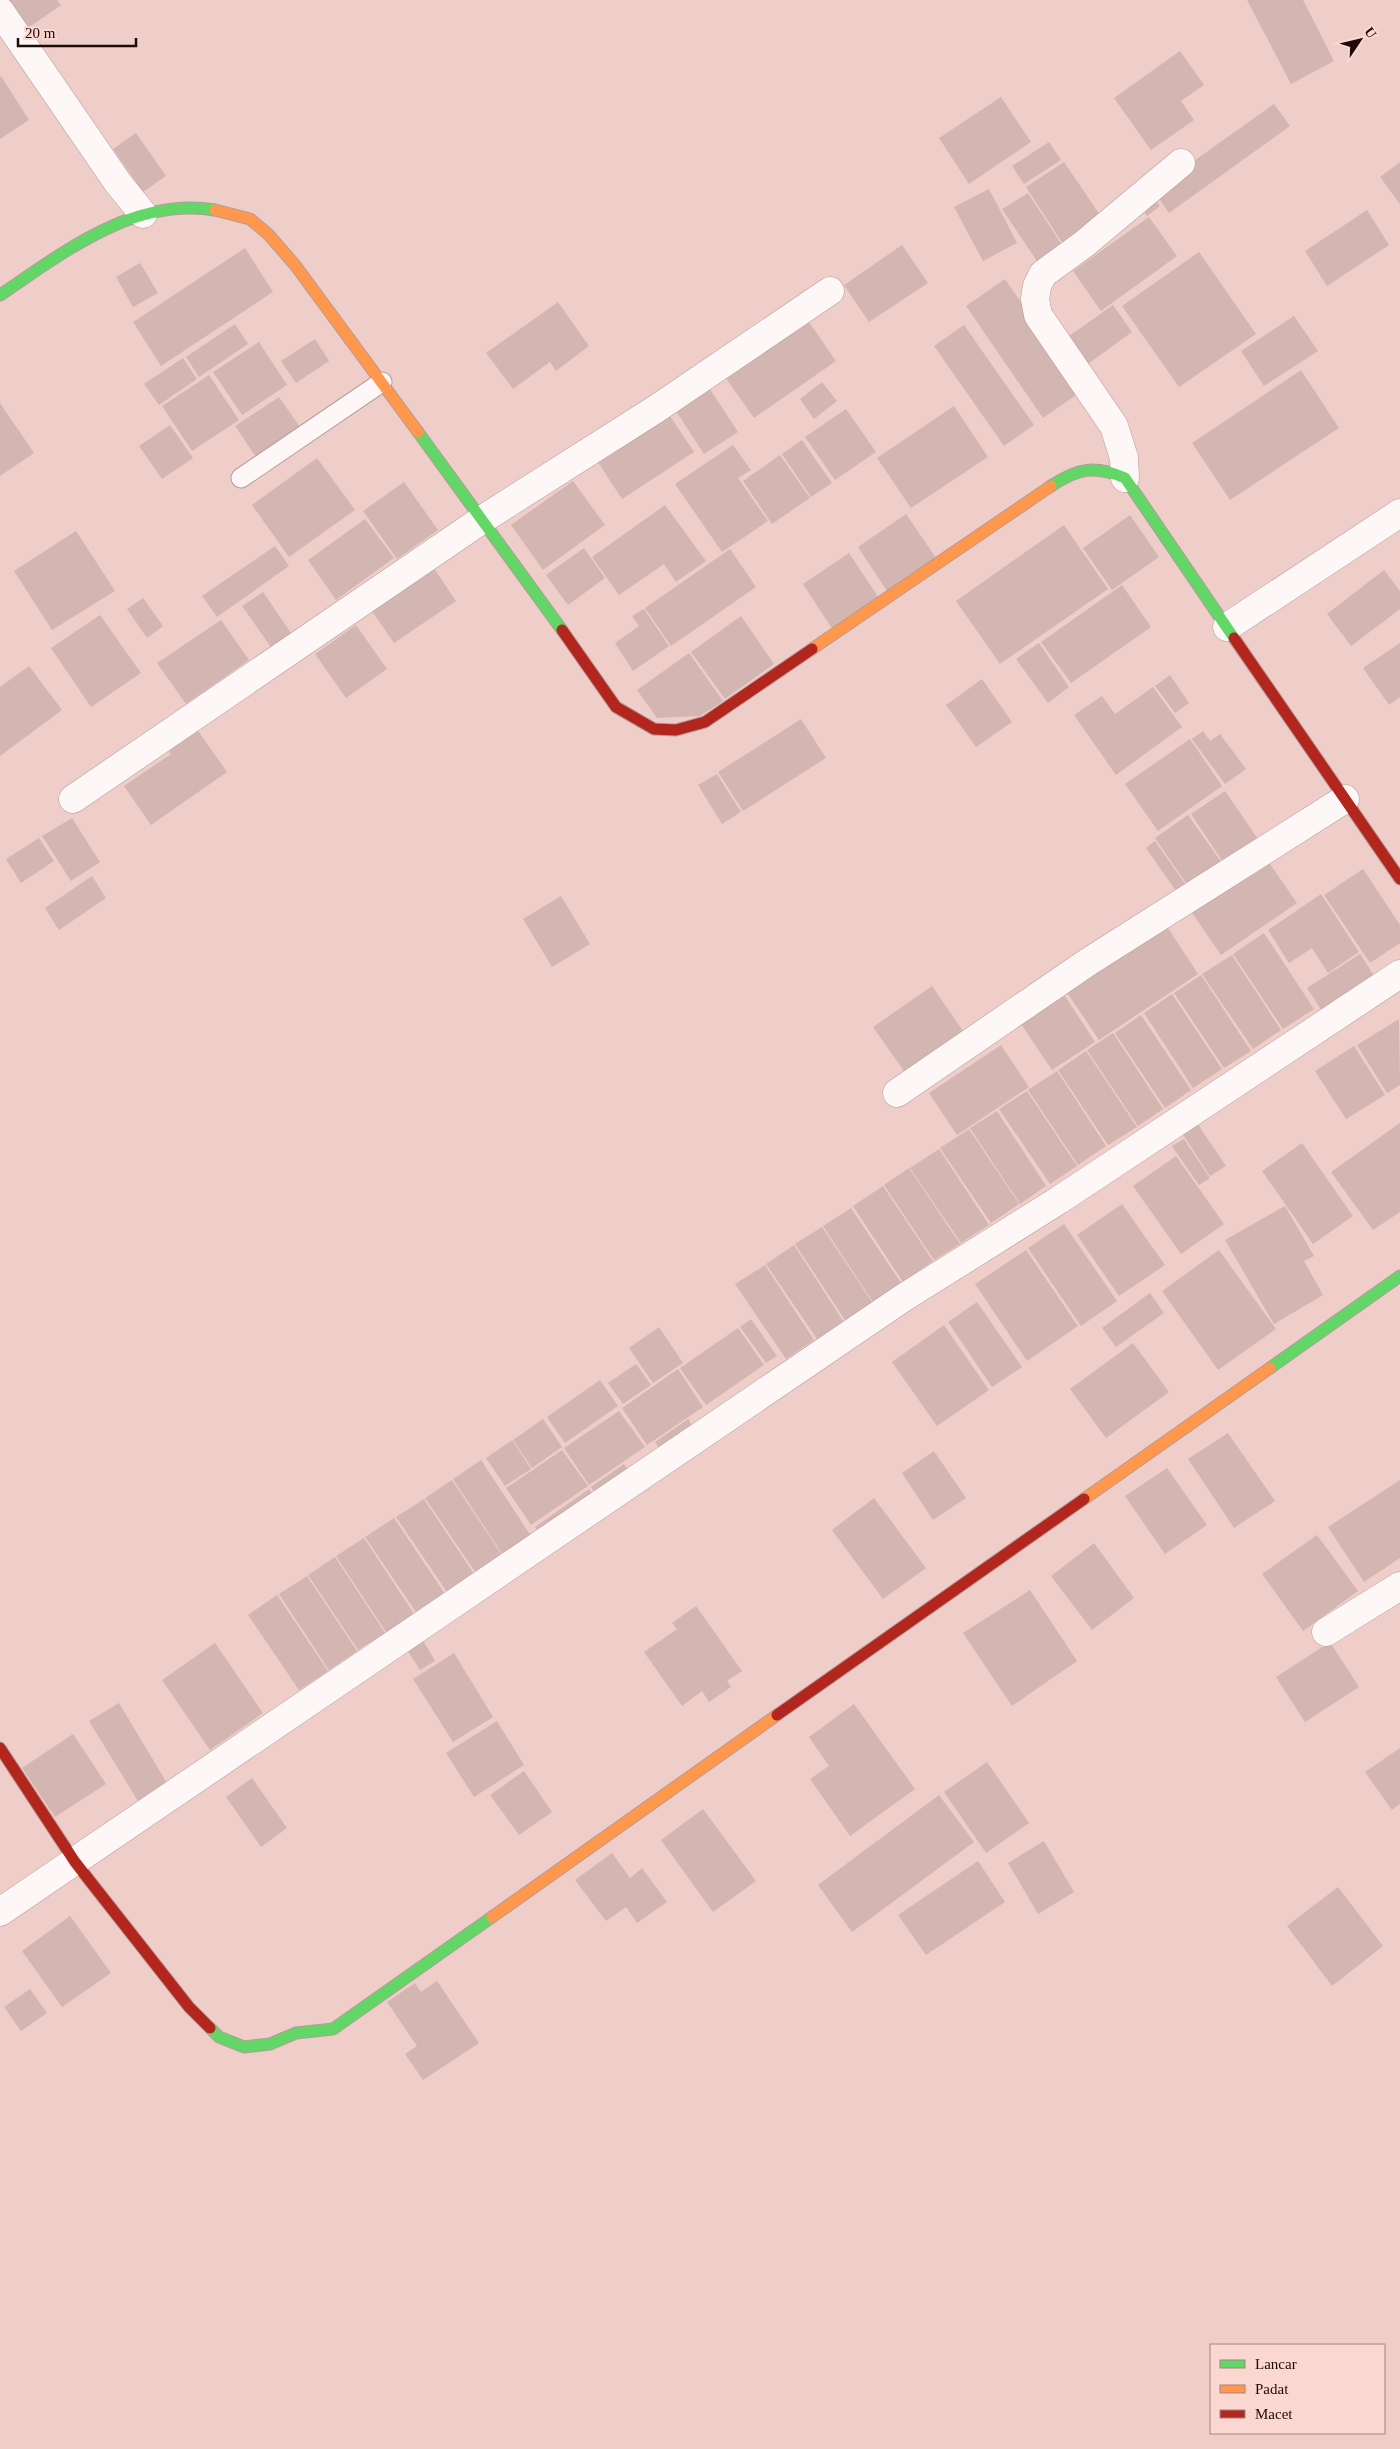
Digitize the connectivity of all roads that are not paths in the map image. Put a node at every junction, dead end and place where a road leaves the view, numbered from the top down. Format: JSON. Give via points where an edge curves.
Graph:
{"nodes":[{"id":1,"x":0,"y":11,"type":"edge"},
{"id":2,"x":1181,"y":163,"type":"dead end"},
{"id":3,"x":143,"y":214,"type":"junction"},
{"id":4,"x":830,"y":291,"type":"dead end"},
{"id":5,"x":0,"y":295,"type":"edge"},
{"id":6,"x":382,"y":382,"type":"junction"},
{"id":7,"x":241,"y":478,"type":"dead end"},
{"id":8,"x":1125,"y":478,"type":"junction"},
{"id":9,"x":1400,"y":513,"type":"edge"},
{"id":10,"x":482,"y":519,"type":"junction"},
{"id":11,"x":1227,"y":627,"type":"junction"},
{"id":12,"x":73,"y":799,"type":"dead end"},
{"id":13,"x":1345,"y":799,"type":"junction"},
{"id":14,"x":1400,"y":880,"type":"edge"},
{"id":15,"x":1400,"y":974,"type":"edge"},
{"id":16,"x":897,"y":1093,"type":"dead end"},
{"id":17,"x":1400,"y":1276,"type":"edge"},
{"id":18,"x":1400,"y":1586,"type":"edge"},
{"id":19,"x":1326,"y":1632,"type":"dead end"},
{"id":20,"x":0,"y":1748,"type":"edge"},
{"id":21,"x":75,"y":1862,"type":"junction"},
{"id":22,"x":0,"y":1912,"type":"edge"}],
"edges":[{"from":1,"to":3,"type":"street","via":[[118,183]]},
{"from":2,"to":8,"type":"street","via":[[1043,274],[1034,299],[1038,315],[1114,426],[1124,458]]},
{"from":3,"to":5,"type":"street","via":[[104,228]]},
{"from":3,"to":6,"type":"street","via":[[179,205],[206,206],[249,219],[264,230],[295,265]]},
{"from":4,"to":10,"type":"street","via":[[656,409]]},
{"from":6,"to":7,"type":"lane"},
{"from":6,"to":10,"type":"street"},
{"from":8,"to":10,"type":"street","via":[[1097,467],[1067,475],[705,722],[676,730],[654,729],[616,707]]},
{"from":8,"to":11,"type":"street"},
{"from":9,"to":11,"type":"street"},
{"from":10,"to":12,"type":"street"},
{"from":11,"to":13,"type":"street"},
{"from":13,"to":14,"type":"street"},
{"from":13,"to":16,"type":"street","via":[[1088,962]]},
{"from":15,"to":21,"type":"street","via":[[1059,1200],[903,1298]]},
{"from":17,"to":21,"type":"street","via":[[333,2029],[296,2033],[270,2044],[244,2047],[219,2037],[189,2008]]},
{"from":18,"to":19,"type":"street"},
{"from":20,"to":21,"type":"street"},
{"from":21,"to":22,"type":"street"}]}
